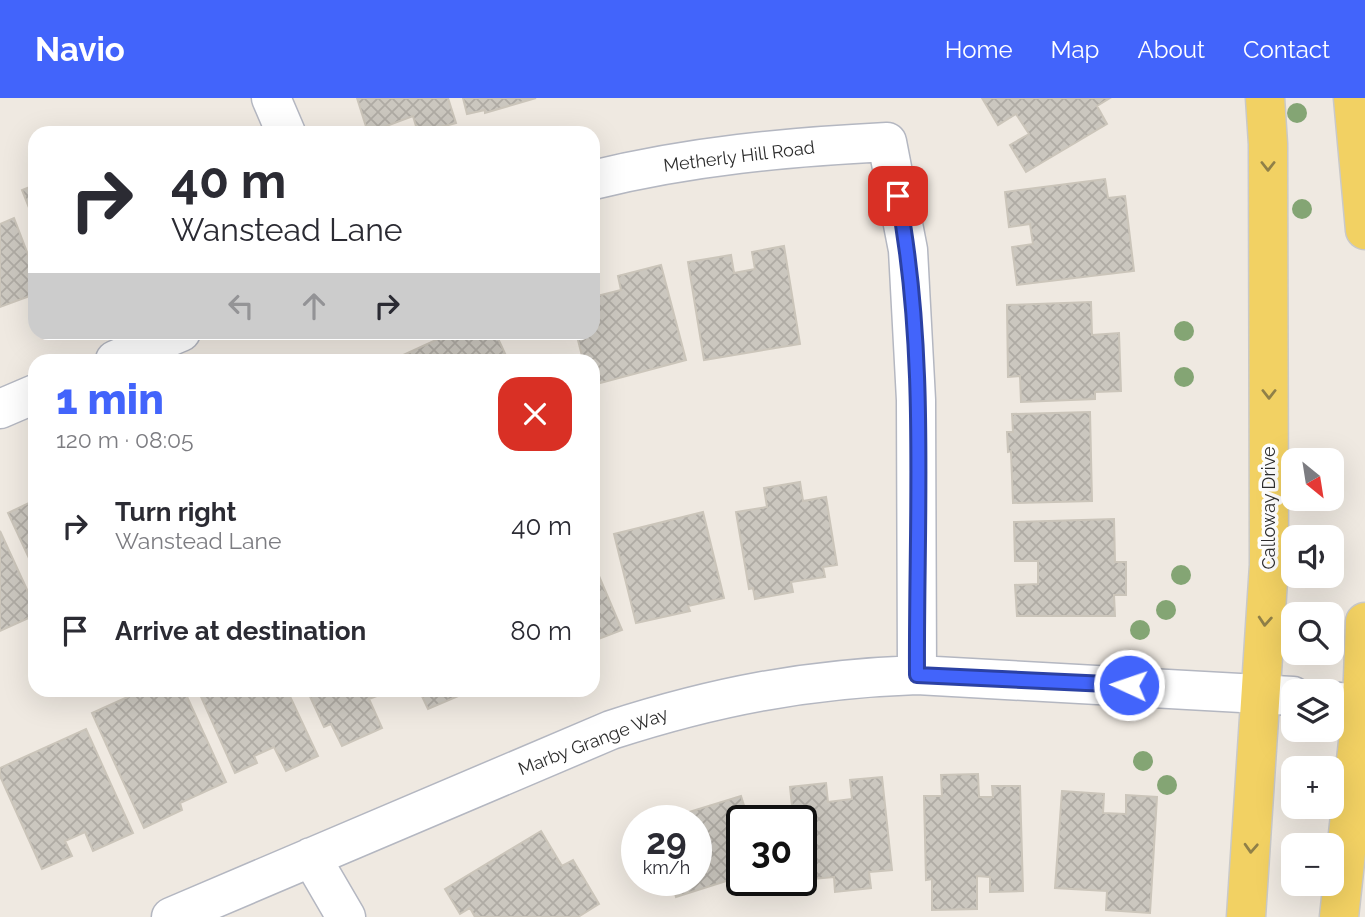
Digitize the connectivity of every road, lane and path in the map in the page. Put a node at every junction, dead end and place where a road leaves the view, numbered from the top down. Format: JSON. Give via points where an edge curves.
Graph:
{"nodes":[{"id":1,"x":271,"y":98,"type":"edge"},
{"id":2,"x":1265,"y":98,"type":"edge"},
{"id":3,"x":1353,"y":98,"type":"edge"},
{"id":4,"x":283,"y":126,"type":"edge"},
{"id":5,"x":600,"y":179,"type":"edge"},
{"id":6,"x":1365,"y":230,"type":"edge"},
{"id":7,"x":161,"y":340,"type":"edge"},
{"id":8,"x":129,"y":354,"type":"edge"},
{"id":9,"x":28,"y":397,"type":"edge"},
{"id":10,"x":0,"y":409,"type":"edge"},
{"id":11,"x":1365,"y":622,"type":"edge"},
{"id":12,"x":917,"y":675,"type":"junction"},
{"id":13,"x":1276,"y":694,"type":"edge"},
{"id":14,"x":1353,"y":704,"type":"edge"},
{"id":15,"x":312,"y":857,"type":"junction"},
{"id":16,"x":171,"y":917,"type":"edge"},
{"id":17,"x":346,"y":917,"type":"edge"},
{"id":18,"x":1246,"y":917,"type":"edge"},
{"id":19,"x":1339,"y":917,"type":"edge"}],
"edges":[{"from":1,"to":4,"type":"street"},
{"from":2,"to":13,"type":"main road","name":"Calloway Drive","one_way":true,"via":[[1269,551]]},
{"from":3,"to":6,"type":"main road"},
{"from":5,"to":12,"type":"street","name":"Metherly Hill Road","via":[[707,157],[887,142],[908,250],[916,400]]},
{"from":7,"to":8,"type":"street"},
{"from":9,"to":10,"type":"street"},
{"from":11,"to":14,"type":"main road"},
{"from":12,"to":13,"type":"street","name":"Marby Grange Way"},
{"from":12,"to":15,"type":"street","name":"Marby Grange Way","via":[[777,686],[686,706],[611,730]]},
{"from":13,"to":18,"type":"main road","name":"Calloway Drive","one_way":true},
{"from":14,"to":19,"type":"main road"},
{"from":15,"to":16,"type":"street","name":"Marby Grange Way"},
{"from":15,"to":17,"type":"street"}]}
